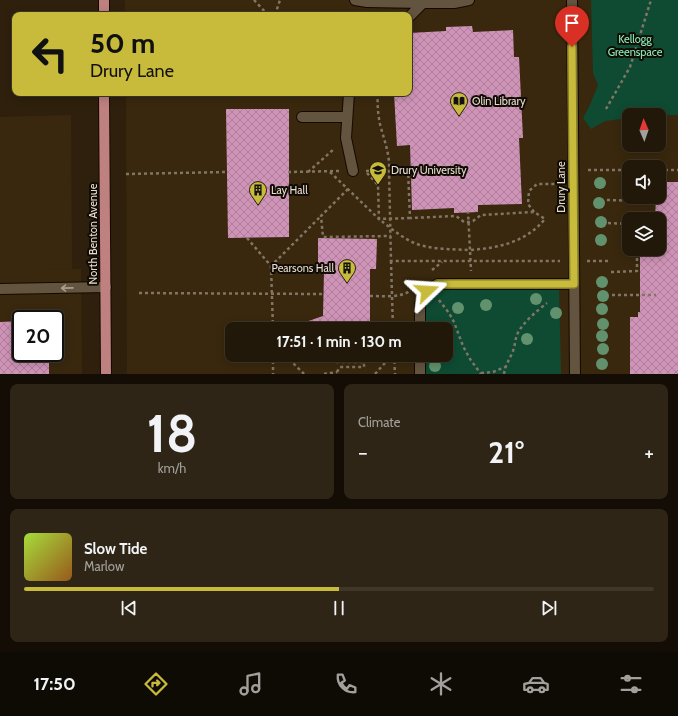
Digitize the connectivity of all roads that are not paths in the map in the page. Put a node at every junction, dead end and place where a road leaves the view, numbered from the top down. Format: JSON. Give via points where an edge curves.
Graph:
{"nodes":[{"id":1,"x":104,"y":0,"type":"edge"},
{"id":2,"x":355,"y":0,"type":"edge"},
{"id":3,"x":469,"y":0,"type":"edge"},
{"id":4,"x":572,"y":0,"type":"edge"},
{"id":5,"x":423,"y":3,"type":"junction"},
{"id":6,"x":104,"y":12,"type":"edge"},
{"id":7,"x":412,"y":14,"type":"edge"},
{"id":8,"x":104,"y":96,"type":"edge"},
{"id":9,"x":349,"y":96,"type":"edge"},
{"id":10,"x":302,"y":117,"type":"dead end"},
{"id":11,"x":347,"y":117,"type":"junction"},
{"id":12,"x":353,"y":171,"type":"dead end"},
{"id":13,"x":574,"y":284,"type":"junction"},
{"id":14,"x":106,"y":287,"type":"junction"},
{"id":15,"x":0,"y":289,"type":"edge"},
{"id":16,"x":420,"y":322,"type":"edge"},
{"id":17,"x":420,"y":362,"type":"edge"},
{"id":18,"x":106,"y":374,"type":"edge"},
{"id":19,"x":420,"y":374,"type":"edge"},
{"id":20,"x":574,"y":374,"type":"edge"}],
"edges":[{"from":1,"to":6,"type":"main road"},
{"from":2,"to":5,"type":"street"},
{"from":3,"to":5,"type":"street","via":[[454,3]]},
{"from":4,"to":13,"type":"street","name":"Drury Lane"},
{"from":5,"to":7,"type":"street"},
{"from":8,"to":14,"type":"main road","name":"North Benton Avenue"},
{"from":9,"to":11,"type":"street"},
{"from":10,"to":11,"type":"street"},
{"from":11,"to":12,"type":"street","via":[[346,138]]},
{"from":13,"to":16,"type":"street","via":[[438,284],[427,291],[420,304]]},
{"from":13,"to":20,"type":"street","name":"Drury Lane"},
{"from":14,"to":15,"type":"street","one_way":true},
{"from":14,"to":18,"type":"main road","name":"North Benton Avenue"},
{"from":17,"to":19,"type":"street"}]}
